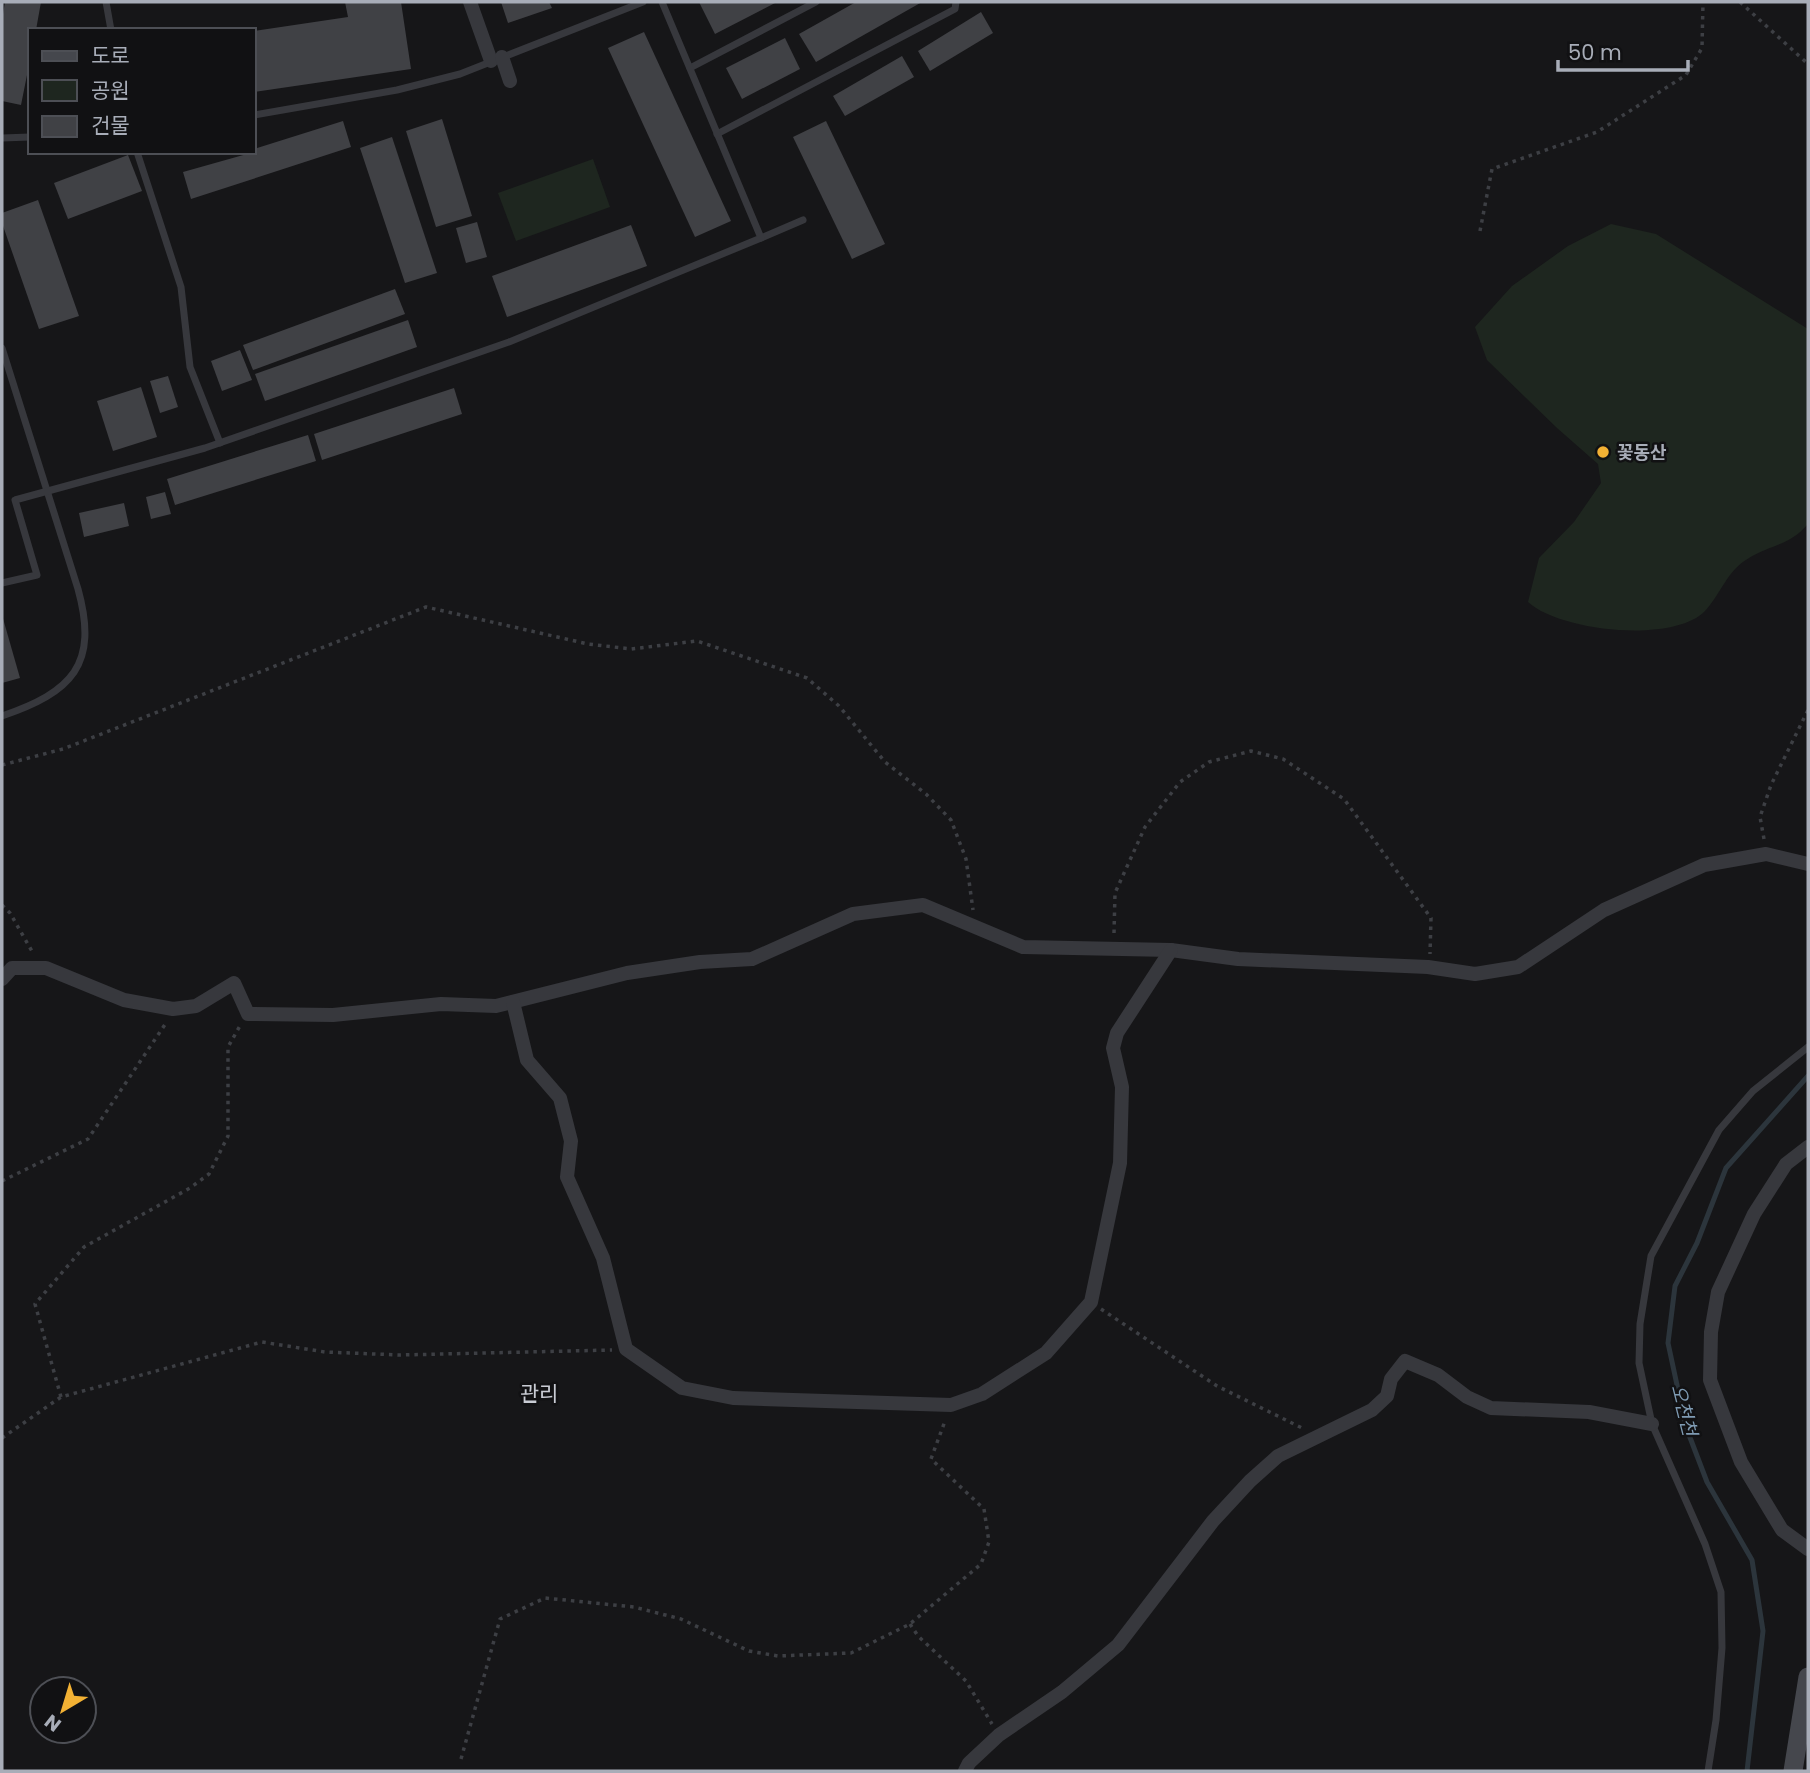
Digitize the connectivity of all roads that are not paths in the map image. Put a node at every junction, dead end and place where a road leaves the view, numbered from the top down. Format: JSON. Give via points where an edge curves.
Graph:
{"nodes":[{"id":1,"x":106,"y":2,"type":"edge"},
{"id":2,"x":470,"y":2,"type":"edge"},
{"id":3,"x":643,"y":2,"type":"edge"},
{"id":4,"x":662,"y":2,"type":"edge"},
{"id":5,"x":816,"y":2,"type":"edge"},
{"id":6,"x":956,"y":2,"type":"edge"},
{"id":7,"x":111,"y":28,"type":"edge"},
{"id":8,"x":497,"y":59,"type":"junction"},
{"id":9,"x":690,"y":68,"type":"junction"},
{"id":10,"x":510,"y":81,"type":"dead end"},
{"id":11,"x":256,"y":114,"type":"edge"},
{"id":12,"x":718,"y":134,"type":"junction"},
{"id":13,"x":28,"y":137,"type":"edge"},
{"id":14,"x":2,"y":138,"type":"edge"},
{"id":15,"x":138,"y":154,"type":"edge"},
{"id":16,"x":803,"y":220,"type":"dead end"},
{"id":17,"x":761,"y":238,"type":"junction"},
{"id":18,"x":2,"y":348,"type":"edge"},
{"id":19,"x":220,"y":443,"type":"junction"},
{"id":20,"x":46,"y":493,"type":"junction"},
{"id":21,"x":2,"y":583,"type":"edge"},
{"id":22,"x":2,"y":716,"type":"edge"},
{"id":23,"x":1808,"y":864,"type":"edge"},
{"id":24,"x":1171,"y":950,"type":"junction"},
{"id":25,"x":2,"y":979,"type":"edge"},
{"id":26,"x":513,"y":1002,"type":"junction"},
{"id":27,"x":1808,"y":1047,"type":"edge"},
{"id":28,"x":1808,"y":1146,"type":"edge"},
{"id":29,"x":1652,"y":1424,"type":"junction"},
{"id":30,"x":1808,"y":1549,"type":"edge"},
{"id":31,"x":1808,"y":1677,"type":"edge"},
{"id":32,"x":965,"y":1771,"type":"edge"},
{"id":33,"x":1707,"y":1771,"type":"edge"},
{"id":34,"x":1793,"y":1771,"type":"edge"}],
"edges":[{"from":1,"to":7,"type":"lane"},
{"from":2,"to":8,"type":"street"},
{"from":3,"to":8,"type":"lane"},
{"from":4,"to":9,"type":"lane"},
{"from":5,"to":9,"type":"lane"},
{"from":6,"to":12,"type":"lane","via":[[954,9]]},
{"from":8,"to":10,"type":"street"},
{"from":8,"to":11,"type":"lane","via":[[397,90]]},
{"from":9,"to":12,"type":"lane"},
{"from":12,"to":17,"type":"lane"},
{"from":13,"to":14,"type":"lane"},
{"from":15,"to":19,"type":"lane","via":[[181,287],[190,367]]},
{"from":16,"to":17,"type":"lane"},
{"from":17,"to":19,"type":"lane","via":[[509,342]]},
{"from":18,"to":20,"type":"lane"},
{"from":19,"to":20,"type":"lane"},
{"from":20,"to":21,"type":"lane","via":[[15,500],[37,575]]},
{"from":20,"to":22,"type":"lane","via":[[85,616],[87,643],[78,667],[63,686],[37,704]]},
{"from":23,"to":24,"type":"street","via":[[1766,855],[1704,865],[1604,910],[1518,967],[1475,974],[1428,967],[1238,960]]},
{"from":24,"to":26,"type":"street","via":[[1023,947],[923,905],[894,906],[853,914],[752,959],[627,973]]},
{"from":24,"to":26,"type":"street","via":[[1117,1033],[1113,1048],[1122,1087],[1120,1163],[1091,1302],[1046,1353],[982,1394],[951,1405],[733,1398],[682,1388],[626,1349],[603,1258],[567,1177],[570,1141],[560,1098],[527,1060]]},
{"from":25,"to":26,"type":"street","via":[[12,968],[46,968],[124,1000],[173,1009],[196,1006],[234,983],[248,1014],[333,1015]]},
{"from":27,"to":29,"type":"lane","via":[[1753,1091],[1719,1130],[1651,1256],[1639,1363]]},
{"from":28,"to":30,"type":"street","via":[[1786,1164],[1754,1214],[1718,1292],[1710,1380],[1741,1462],[1782,1530]]},
{"from":29,"to":32,"type":"street","via":[[1589,1412],[1491,1408],[1438,1375],[1405,1361],[1391,1379],[1387,1396],[1372,1410],[1278,1455],[1250,1481],[1213,1521],[1118,1645],[1062,1692],[999,1735]]},
{"from":29,"to":33,"type":"lane","via":[[1706,1544],[1721,1592],[1721,1660]]},
{"from":31,"to":34,"type":"main road"}]}
